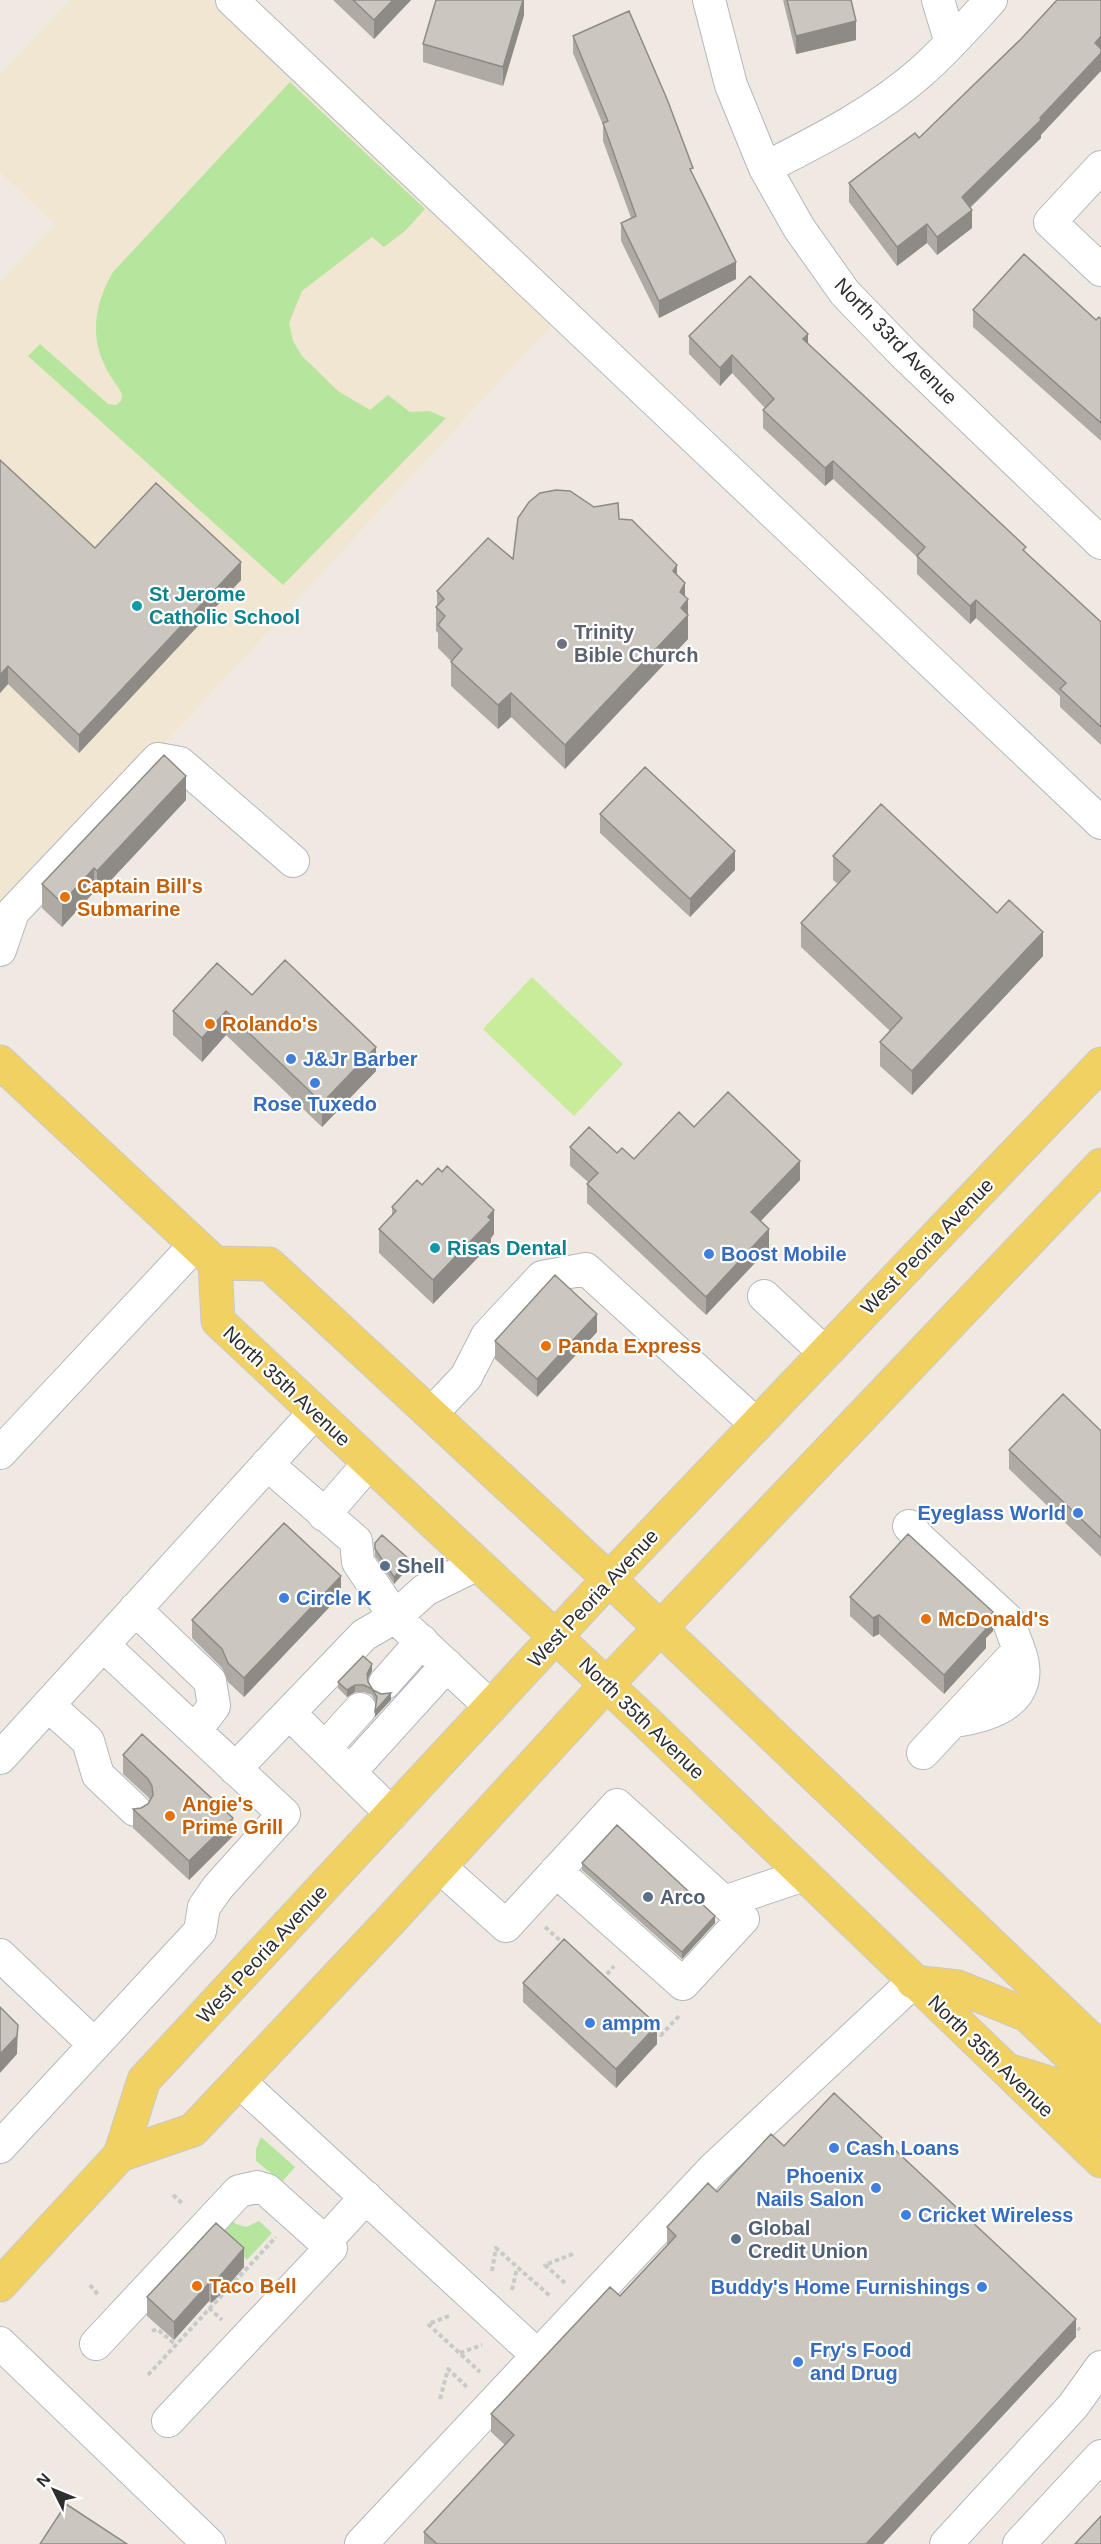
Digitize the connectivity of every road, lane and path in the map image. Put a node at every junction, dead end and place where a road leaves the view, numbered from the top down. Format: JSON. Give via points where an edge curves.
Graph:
{"nodes":[{"id":1,"x":232,"y":0,"type":"edge"},
{"id":2,"x":709,"y":0,"type":"edge"},
{"id":3,"x":938,"y":0,"type":"edge"},
{"id":4,"x":991,"y":0,"type":"edge"},
{"id":5,"x":951,"y":43,"type":"junction"},
{"id":6,"x":1101,"y":167,"type":"edge"},
{"id":7,"x":765,"y":168,"type":"junction"},
{"id":8,"x":1101,"y":270,"type":"edge"},
{"id":9,"x":1101,"y":543,"type":"edge"},
{"id":10,"x":1101,"y":823,"type":"edge"},
{"id":11,"x":293,"y":861,"type":"dead end"},
{"id":12,"x":0,"y":951,"type":"edge"},
{"id":13,"x":0,"y":1062,"type":"edge"},
{"id":14,"x":1101,"y":1064,"type":"edge"},
{"id":15,"x":1101,"y":1165,"type":"edge"},
{"id":16,"x":205,"y":1254,"type":"junction"},
{"id":17,"x":764,"y":1296,"type":"dead end"},
{"id":18,"x":825,"y":1353,"type":"junction"},
{"id":19,"x":314,"y":1413,"type":"junction"},
{"id":20,"x":431,"y":1414,"type":"junction"},
{"id":21,"x":757,"y":1425,"type":"junction"},
{"id":22,"x":0,"y":1453,"type":"edge"},
{"id":23,"x":369,"y":1463,"type":"junction"},
{"id":24,"x":267,"y":1464,"type":"junction"},
{"id":25,"x":324,"y":1515,"type":"junction"},
{"id":26,"x":909,"y":1526,"type":"dead end"},
{"id":27,"x":478,"y":1564,"type":"junction"},
{"id":28,"x":609,"y":1579,"type":"junction"},
{"id":29,"x":135,"y":1609,"type":"junction"},
{"id":30,"x":395,"y":1617,"type":"junction"},
{"id":31,"x":660,"y":1627,"type":"junction"},
{"id":32,"x":556,"y":1636,"type":"junction"},
{"id":33,"x":423,"y":1641,"type":"junction"},
{"id":34,"x":103,"y":1645,"type":"junction"},
{"id":35,"x":447,"y":1665,"type":"junction"},
{"id":36,"x":385,"y":1683,"type":"dead end"},
{"id":37,"x":607,"y":1684,"type":"junction"},
{"id":38,"x":48,"y":1705,"type":"junction"},
{"id":39,"x":491,"y":1707,"type":"junction"},
{"id":40,"x":360,"y":1710,"type":"dead end"},
{"id":41,"x":289,"y":1713,"type":"junction"},
{"id":42,"x":195,"y":1731,"type":"junction"},
{"id":43,"x":325,"y":1748,"type":"junction"},
{"id":44,"x":923,"y":1753,"type":"dead end"},
{"id":45,"x":0,"y":1758,"type":"edge"},
{"id":46,"x":235,"y":1769,"type":"junction"},
{"id":47,"x":350,"y":1772,"type":"junction"},
{"id":48,"x":135,"y":1810,"type":"edge"},
{"id":49,"x":392,"y":1814,"type":"junction"},
{"id":50,"x":440,"y":1867,"type":"junction"},
{"id":51,"x":556,"y":1871,"type":"junction"},
{"id":52,"x":804,"y":1875,"type":"junction"},
{"id":53,"x":709,"y":1898,"type":"junction"},
{"id":54,"x":636,"y":1940,"type":"junction"},
{"id":55,"x":0,"y":1955,"type":"edge"},
{"id":56,"x":602,"y":1980,"type":"edge"},
{"id":57,"x":913,"y":1982,"type":"junction"},
{"id":58,"x":94,"y":2044,"type":"junction"},
{"id":59,"x":1101,"y":2049,"type":"edge"},
{"id":60,"x":1005,"y":2070,"type":"junction"},
{"id":61,"x":240,"y":2082,"type":"junction"},
{"id":62,"x":1101,"y":2085,"type":"edge"},
{"id":63,"x":1101,"y":2120,"type":"edge"},
{"id":64,"x":0,"y":2147,"type":"edge"},
{"id":65,"x":120,"y":2155,"type":"junction"},
{"id":66,"x":1101,"y":2161,"type":"edge"},
{"id":67,"x":366,"y":2197,"type":"junction"},
{"id":68,"x":271,"y":2228,"type":"dead end"},
{"id":69,"x":325,"y":2242,"type":"junction"},
{"id":70,"x":573,"y":2254,"type":"dead end"},
{"id":71,"x":242,"y":2259,"type":"edge"},
{"id":72,"x":249,"y":2265,"type":"junction"},
{"id":73,"x":517,"y":2267,"type":"junction"},
{"id":74,"x":5,"y":2272,"type":"edge"},
{"id":75,"x":490,"y":2281,"type":"dead end"},
{"id":76,"x":570,"y":2288,"type":"dead end"},
{"id":77,"x":510,"y":2300,"type":"dead end"},
{"id":78,"x":556,"y":2302,"type":"dead end"},
{"id":79,"x":458,"y":2312,"type":"dead end"},
{"id":80,"x":1067,"y":2319,"type":"edge"},
{"id":81,"x":146,"y":2327,"type":"dead end"},
{"id":82,"x":1080,"y":2330,"type":"dead end"},
{"id":83,"x":491,"y":2342,"type":"dead end"},
{"id":84,"x":0,"y":2343,"type":"edge"},
{"id":85,"x":96,"y":2344,"type":"dead end"},
{"id":86,"x":176,"y":2345,"type":"junction"},
{"id":87,"x":460,"y":2353,"type":"junction"},
{"id":88,"x":537,"y":2355,"type":"junction"},
{"id":89,"x":1101,"y":2367,"type":"edge"},
{"id":90,"x":147,"y":2375,"type":"dead end"},
{"id":91,"x":486,"y":2377,"type":"dead end"},
{"id":92,"x":472,"y":2392,"type":"dead end"},
{"id":93,"x":440,"y":2399,"type":"dead end"},
{"id":94,"x":168,"y":2421,"type":"dead end"},
{"id":95,"x":1101,"y":2456,"type":"edge"},
{"id":96,"x":209,"y":2544,"type":"edge"},
{"id":97,"x":361,"y":2544,"type":"edge"},
{"id":98,"x":946,"y":2544,"type":"edge"},
{"id":99,"x":1019,"y":2544,"type":"edge"}],
"edges":[{"from":1,"to":10,"type":"street"},
{"from":2,"to":7,"type":"street","name":"North 33rd Avenue","via":[[731,85]]},
{"from":3,"to":5,"type":"street"},
{"from":4,"to":5,"type":"street"},
{"from":5,"to":7,"type":"street","via":[[919,74],[871,109]]},
{"from":6,"to":8,"type":"street","via":[[1050,222]]},
{"from":7,"to":9,"type":"street","name":"North 33rd Avenue","via":[[799,228],[845,293]]},
{"from":11,"to":12,"type":"street","via":[[180,763],[158,759],[13,912]]},
{"from":13,"to":16,"type":"main road"},
{"from":14,"to":18,"type":"main road","name":"West Peoria Avenue"},
{"from":15,"to":31,"type":"main road","name":"West Peoria Avenue"},
{"from":16,"to":19,"type":"main road","name":"North 35th Avenue","via":[[218,1321]]},
{"from":16,"to":20,"type":"main road","via":[[269,1264]]},
{"from":16,"to":22,"type":"street"},
{"from":17,"to":18,"type":"street"},
{"from":18,"to":21,"type":"main road","name":"West Peoria Avenue"},
{"from":19,"to":23,"type":"main road","name":"North 35th Avenue"},
{"from":19,"to":24,"type":"street"},
{"from":20,"to":21,"type":"street","via":[[466,1377],[487,1336],[542,1277],[586,1269]]},
{"from":20,"to":28,"type":"main road"},
{"from":21,"to":28,"type":"main road","name":"West Peoria Avenue"},
{"from":23,"to":25,"type":"street"},
{"from":23,"to":27,"type":"main road","name":"North 35th Avenue"},
{"from":24,"to":25,"type":"street"},
{"from":24,"to":29,"type":"street"},
{"from":25,"to":30,"type":"street","via":[[367,1543],[358,1562]]},
{"from":26,"to":44,"type":"street","via":[[1008,1620],[1024,1663],[1023,1680],[1014,1698],[998,1711],[953,1721]]},
{"from":27,"to":30,"type":"street","via":[[415,1581]]},
{"from":27,"to":32,"type":"main road","name":"North 35th Avenue"},
{"from":28,"to":31,"type":"main road"},
{"from":28,"to":32,"type":"main road","name":"West Peoria Avenue"},
{"from":29,"to":34,"type":"street"},
{"from":29,"to":42,"type":"street","via":[[210,1681],[214,1706]]},
{"from":30,"to":33,"type":"street"},
{"from":30,"to":41,"type":"street","via":[[364,1635]]},
{"from":31,"to":37,"type":"main road","name":"West Peoria Avenue"},
{"from":31,"to":59,"type":"main road"},
{"from":32,"to":37,"type":"main road","name":"North 35th Avenue"},
{"from":32,"to":39,"type":"main road","name":"West Peoria Avenue"},
{"from":33,"to":35,"type":"street"},
{"from":33,"to":36,"type":"street"},
{"from":34,"to":38,"type":"street"},
{"from":34,"to":42,"type":"street"},
{"from":35,"to":39,"type":"street"},
{"from":35,"to":47,"type":"street"},
{"from":37,"to":50,"type":"main road","name":"West Peoria Avenue"},
{"from":37,"to":52,"type":"main road","name":"North 35th Avenue"},
{"from":38,"to":45,"type":"street"},
{"from":38,"to":48,"type":"street","via":[[88,1741],[98,1775]]},
{"from":39,"to":49,"type":"main road","name":"West Peoria Avenue"},
{"from":40,"to":43,"type":"street"},
{"from":41,"to":43,"type":"street"},
{"from":41,"to":46,"type":"street"},
{"from":42,"to":46,"type":"street"},
{"from":43,"to":47,"type":"street"},
{"from":46,"to":58,"type":"street","via":[[284,1814],[209,1878],[200,1931]]},
{"from":47,"to":49,"type":"street"},
{"from":49,"to":65,"type":"main road","name":"West Peoria Avenue","via":[[144,2080]]},
{"from":50,"to":51,"type":"street","via":[[506,1926]]},
{"from":50,"to":61,"type":"main road","name":"West Peoria Avenue"},
{"from":51,"to":53,"type":"street","via":[[617,1804],[644,1843]]},
{"from":51,"to":54,"type":"street","via":[[595,1895]]},
{"from":52,"to":53,"type":"street"},
{"from":52,"to":57,"type":"main road","name":"North 35th Avenue"},
{"from":53,"to":54,"type":"street","via":[[743,1920],[683,1984]]},
{"from":54,"to":56,"type":"path"},
{"from":55,"to":58,"type":"street"},
{"from":57,"to":60,"type":"main road","name":"North 35th Avenue"},
{"from":57,"to":62,"type":"main road","via":[[958,1987],[1027,2015]]},
{"from":57,"to":88,"type":"street","via":[[744,2138]]},
{"from":58,"to":64,"type":"street"},
{"from":60,"to":63,"type":"main road","via":[[1056,2085]]},
{"from":60,"to":66,"type":"main road","name":"North 35th Avenue"},
{"from":61,"to":65,"type":"main road","name":"West Peoria Avenue","via":[[193,2130]]},
{"from":61,"to":67,"type":"street"},
{"from":65,"to":74,"type":"main road","name":"West Peoria Avenue"},
{"from":67,"to":69,"type":"street"},
{"from":67,"to":88,"type":"street"},
{"from":68,"to":72,"type":"path","via":[[278,2235]]},
{"from":69,"to":85,"type":"street","via":[[267,2190],[257,2187],[238,2191]]},
{"from":69,"to":94,"type":"street","via":[[331,2248]]},
{"from":70,"to":76,"type":"path","via":[[545,2265]]},
{"from":71,"to":72,"type":"path"},
{"from":72,"to":86,"type":"path"},
{"from":73,"to":75,"type":"path","via":[[496,2248]]},
{"from":73,"to":77,"type":"path"},
{"from":73,"to":78,"type":"path"},
{"from":79,"to":87,"type":"path","via":[[428,2324]]},
{"from":80,"to":82,"type":"path"},
{"from":81,"to":86,"type":"path","via":[[147,2332],[157,2329]]},
{"from":83,"to":87,"type":"path"},
{"from":84,"to":96,"type":"street"},
{"from":86,"to":90,"type":"path"},
{"from":87,"to":91,"type":"path"},
{"from":88,"to":97,"type":"street"},
{"from":89,"to":98,"type":"street","via":[[1073,2406]]},
{"from":92,"to":93,"type":"path","via":[[448,2369]]},
{"from":95,"to":99,"type":"street"}]}
